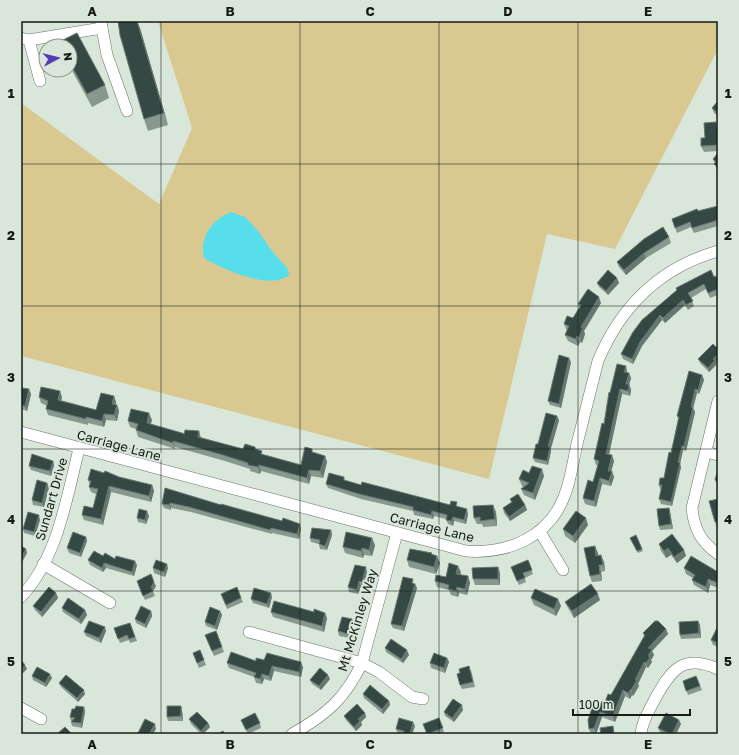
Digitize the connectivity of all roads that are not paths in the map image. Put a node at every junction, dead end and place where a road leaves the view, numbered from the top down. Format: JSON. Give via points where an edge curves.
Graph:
{"nodes":[{"id":1,"x":101,"y":25,"type":"edge"},
{"id":2,"x":25,"y":39,"type":"edge"},
{"id":3,"x":40,"y":80,"type":"dead end"},
{"id":4,"x":127,"y":111,"type":"dead end"},
{"id":5,"x":718,"y":251,"type":"edge"},
{"id":6,"x":718,"y":401,"type":"edge"},
{"id":7,"x":21,"y":432,"type":"edge"},
{"id":8,"x":80,"y":449,"type":"junction"},
{"id":9,"x":706,"y":452,"type":"junction"},
{"id":10,"x":718,"y":455,"type":"edge"},
{"id":11,"x":540,"y":532,"type":"junction"},
{"id":12,"x":397,"y":533,"type":"junction"},
{"id":13,"x":718,"y":554,"type":"edge"},
{"id":14,"x":43,"y":564,"type":"junction"},
{"id":15,"x":563,"y":570,"type":"dead end"},
{"id":16,"x":21,"y":597,"type":"edge"},
{"id":17,"x":110,"y":603,"type":"dead end"},
{"id":18,"x":249,"y":632,"type":"dead end"},
{"id":19,"x":362,"y":663,"type":"junction"},
{"id":20,"x":718,"y":669,"type":"edge"},
{"id":21,"x":423,"y":699,"type":"dead end"},
{"id":22,"x":21,"y":708,"type":"edge"},
{"id":23,"x":41,"y":719,"type":"dead end"},
{"id":24,"x":292,"y":734,"type":"edge"},
{"id":25,"x":641,"y":734,"type":"edge"}],
"edges":[{"from":1,"to":2,"type":"street"},
{"from":1,"to":4,"type":"street","via":[[107,55]]},
{"from":2,"to":3,"type":"street"},
{"from":5,"to":11,"type":"street","name":"Carriage Lane","via":[[681,265],[664,276],[649,287],[618,321],[598,361],[565,496]]},
{"from":6,"to":9,"type":"street"},
{"from":7,"to":8,"type":"street","name":"Carriage Lane"},
{"from":8,"to":12,"type":"street","name":"Carriage Lane"},
{"from":8,"to":14,"type":"street","name":"Sundart Drive","via":[[57,534]]},
{"from":9,"to":10,"type":"street"},
{"from":9,"to":13,"type":"street","via":[[692,508],[693,519],[701,540]]},
{"from":11,"to":12,"type":"street","name":"Carriage Lane","via":[[508,548],[482,553]]},
{"from":11,"to":15,"type":"street"},
{"from":12,"to":19,"type":"street","name":"Mt McKinley Way"},
{"from":14,"to":16,"type":"street","name":"Sundart Drive"},
{"from":14,"to":17,"type":"street"},
{"from":18,"to":19,"type":"street"},
{"from":19,"to":21,"type":"street","via":[[379,672],[412,697]]},
{"from":19,"to":24,"type":"street","name":"Mt McKinley Way","via":[[354,681],[337,703]]},
{"from":20,"to":25,"type":"street","via":[[698,662],[682,665],[674,670],[645,718]]},
{"from":22,"to":23,"type":"street"}]}
